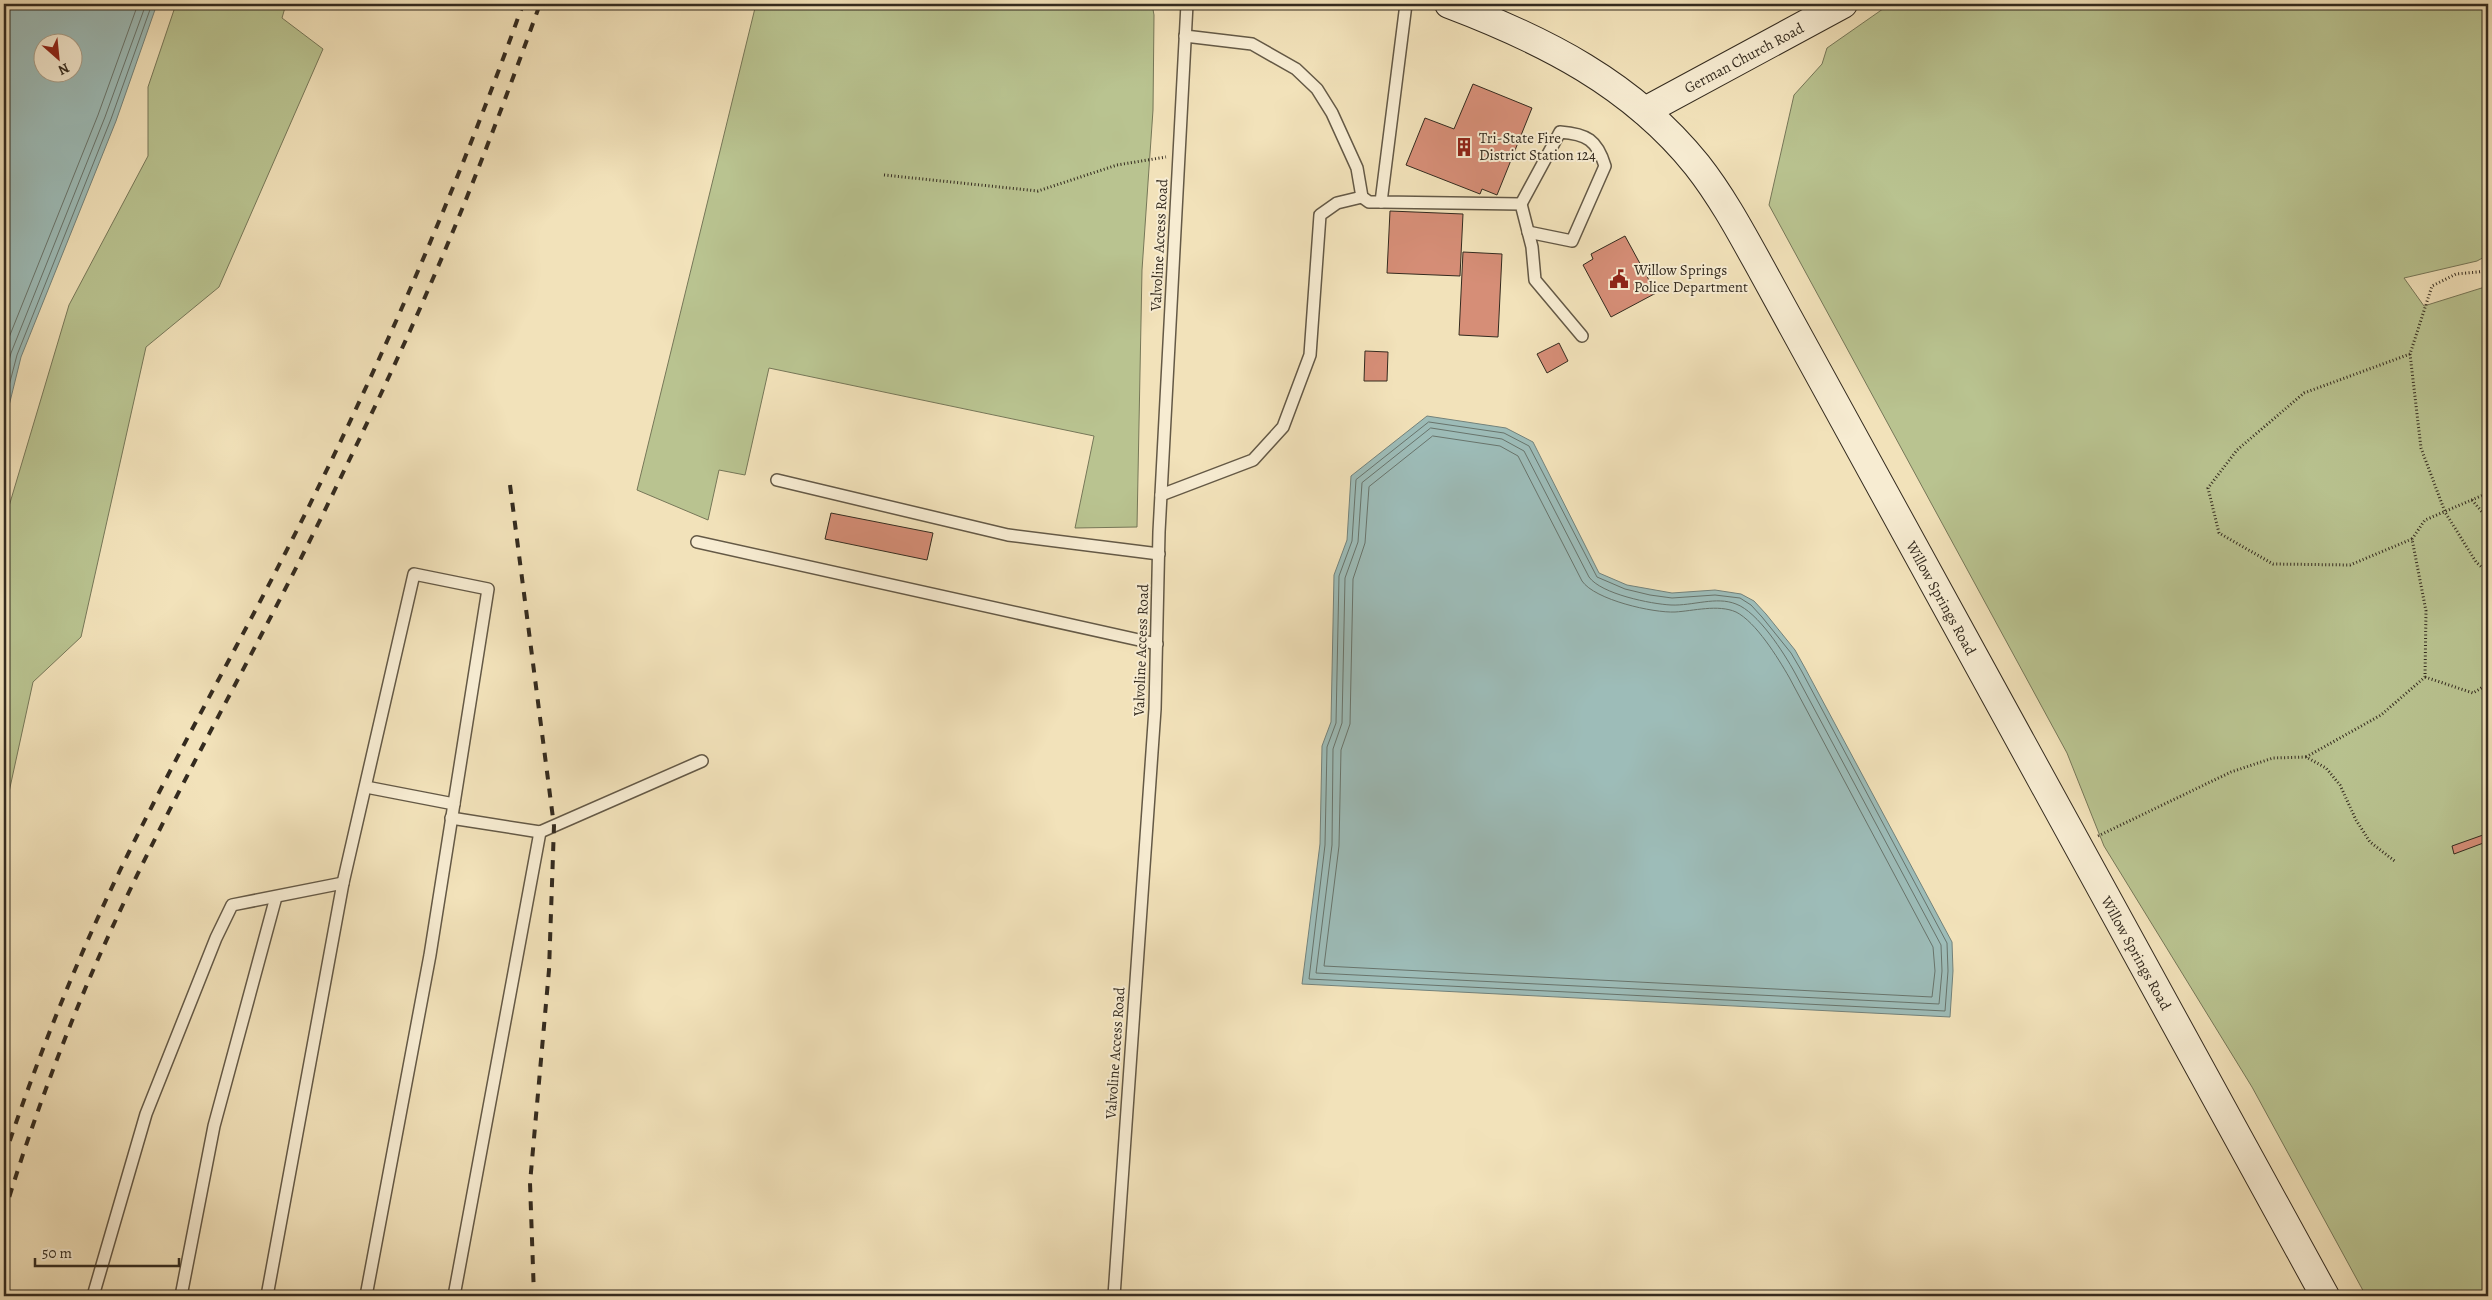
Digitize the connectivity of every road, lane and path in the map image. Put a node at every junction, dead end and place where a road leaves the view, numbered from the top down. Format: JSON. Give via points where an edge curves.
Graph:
{"nodes":[{"id":1,"x":1187,"y":4,"type":"edge"},
{"id":2,"x":1406,"y":4,"type":"edge"},
{"id":3,"x":1449,"y":4,"type":"edge"},
{"id":4,"x":1843,"y":4,"type":"edge"},
{"id":5,"x":1185,"y":36,"type":"junction"},
{"id":6,"x":1644,"y":111,"type":"junction"},
{"id":7,"x":1179,"y":155,"type":"junction"},
{"id":8,"x":884,"y":175,"type":"dead end"},
{"id":9,"x":1362,"y":197,"type":"junction"},
{"id":10,"x":1381,"y":202,"type":"junction"},
{"id":11,"x":1521,"y":204,"type":"junction"},
{"id":12,"x":1528,"y":232,"type":"junction"},
{"id":13,"x":2488,"y":271,"type":"edge"},
{"id":14,"x":1582,"y":336,"type":"dead end"},
{"id":15,"x":2410,"y":354,"type":"junction"},
{"id":16,"x":777,"y":480,"type":"dead end"},
{"id":17,"x":2488,"y":493,"type":"edge"},
{"id":18,"x":1161,"y":495,"type":"junction"},
{"id":19,"x":2472,"y":500,"type":"junction"},
{"id":20,"x":2444,"y":512,"type":"junction"},
{"id":21,"x":2488,"y":519,"type":"edge"},
{"id":22,"x":2412,"y":539,"type":"junction"},
{"id":23,"x":697,"y":542,"type":"dead end"},
{"id":24,"x":1159,"y":554,"type":"junction"},
{"id":25,"x":2488,"y":573,"type":"edge"},
{"id":26,"x":1157,"y":644,"type":"junction"},
{"id":27,"x":2425,"y":677,"type":"junction"},
{"id":28,"x":2488,"y":684,"type":"edge"},
{"id":29,"x":2306,"y":757,"type":"junction"},
{"id":30,"x":702,"y":761,"type":"dead end"},
{"id":31,"x":366,"y":786,"type":"junction"},
{"id":32,"x":454,"y":804,"type":"junction"},
{"id":33,"x":451,"y":818,"type":"junction"},
{"id":34,"x":540,"y":832,"type":"junction"},
{"id":35,"x":2076,"y":845,"type":"junction"},
{"id":36,"x":2396,"y":862,"type":"dead end"},
{"id":37,"x":343,"y":883,"type":"junction"},
{"id":38,"x":276,"y":897,"type":"junction"},
{"id":39,"x":93,"y":1296,"type":"edge"},
{"id":40,"x":181,"y":1296,"type":"edge"},
{"id":41,"x":267,"y":1296,"type":"edge"},
{"id":42,"x":366,"y":1296,"type":"edge"},
{"id":43,"x":454,"y":1296,"type":"edge"},
{"id":44,"x":1114,"y":1296,"type":"edge"},
{"id":45,"x":2325,"y":1296,"type":"edge"}],
"edges":[{"from":1,"to":5,"type":"lane","name":"Valvoline Access Road"},
{"from":2,"to":10,"type":"lane"},
{"from":3,"to":6,"type":"main road","name":"Willow Springs Road","via":[[1542,42],[1605,81]]},
{"from":4,"to":6,"type":"main road","name":"German Church Road"},
{"from":5,"to":7,"type":"lane","name":"Valvoline Access Road"},
{"from":5,"to":9,"type":"lane","via":[[1252,44],[1296,69],[1317,89],[1332,113],[1357,168]]},
{"from":6,"to":35,"type":"main road","name":"Willow Springs Road","via":[[1697,166],[1732,218]]},
{"from":7,"to":8,"type":"path","via":[[1117,165],[1038,191]]},
{"from":7,"to":18,"type":"lane","name":"Valvoline Access Road"},
{"from":9,"to":10,"type":"lane","via":[[1369,202]]},
{"from":9,"to":18,"type":"lane","via":[[1337,203],[1320,215],[1310,355],[1283,426],[1253,460]]},
{"from":10,"to":11,"type":"lane"},
{"from":11,"to":12,"type":"lane"},
{"from":11,"to":12,"type":"lane","via":[[1560,132],[1581,134],[1600,150],[1605,166],[1572,241]]},
{"from":12,"to":14,"type":"lane","via":[[1535,280]]},
{"from":13,"to":15,"type":"path","via":[[2456,274],[2432,286]]},
{"from":15,"to":20,"type":"path","via":[[2421,448]]},
{"from":15,"to":22,"type":"path","via":[[2304,393],[2237,450],[2208,488],[2219,533],[2273,564],[2350,565]]},
{"from":16,"to":24,"type":"lane","via":[[1008,535]]},
{"from":17,"to":19,"type":"path"},
{"from":18,"to":24,"type":"lane","name":"Valvoline Access Road"},
{"from":19,"to":20,"type":"path"},
{"from":19,"to":21,"type":"path"},
{"from":20,"to":22,"type":"path","via":[[2425,520]]},
{"from":20,"to":25,"type":"path","via":[[2476,562]]},
{"from":22,"to":27,"type":"path","via":[[2426,611]]},
{"from":23,"to":26,"type":"lane"},
{"from":24,"to":26,"type":"lane","name":"Valvoline Access Road"},
{"from":26,"to":44,"type":"lane","name":"Valvoline Access Road"},
{"from":27,"to":28,"type":"path","via":[[2473,693]]},
{"from":27,"to":29,"type":"path","via":[[2381,715]]},
{"from":29,"to":35,"type":"path","via":[[2273,758],[2231,772]]},
{"from":29,"to":36,"type":"path","via":[[2326,768],[2340,785],[2370,842]]},
{"from":30,"to":34,"type":"lane"},
{"from":31,"to":32,"type":"lane"},
{"from":31,"to":32,"type":"lane","via":[[414,574],[488,589]]},
{"from":31,"to":37,"type":"lane"},
{"from":32,"to":33,"type":"lane"},
{"from":33,"to":34,"type":"lane"},
{"from":33,"to":42,"type":"lane","via":[[428,964]]},
{"from":34,"to":43,"type":"lane"},
{"from":35,"to":45,"type":"main road","name":"Willow Springs Road"},
{"from":37,"to":38,"type":"lane"},
{"from":37,"to":41,"type":"lane"},
{"from":38,"to":39,"type":"lane","via":[[232,905],[216,938],[146,1114]]},
{"from":38,"to":40,"type":"lane","via":[[214,1126]]}]}
